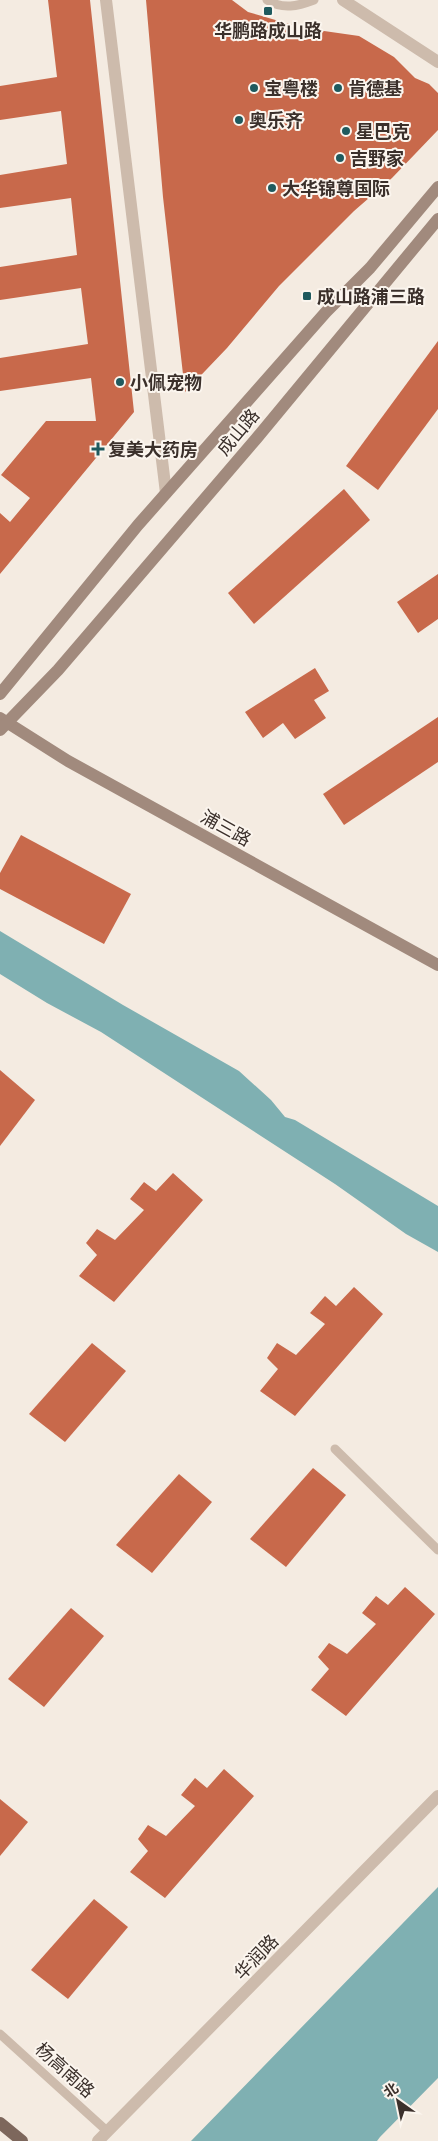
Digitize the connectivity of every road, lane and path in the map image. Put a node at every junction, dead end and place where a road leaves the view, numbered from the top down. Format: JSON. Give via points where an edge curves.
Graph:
{"nodes":[{"id":1,"x":106,"y":0,"type":"edge"},
{"id":2,"x":267,"y":0,"type":"edge"},
{"id":3,"x":314,"y":0,"type":"edge"},
{"id":4,"x":343,"y":0,"type":"edge"},
{"id":5,"x":438,"y":62,"type":"edge"},
{"id":6,"x":438,"y":187,"type":"edge"},
{"id":7,"x":438,"y":220,"type":"edge"},
{"id":8,"x":166,"y":493,"type":"junction"},
{"id":9,"x":0,"y":694,"type":"edge"},
{"id":10,"x":2,"y":723,"type":"edge"},
{"id":11,"x":438,"y":965,"type":"edge"},
{"id":12,"x":335,"y":1449,"type":"dead end"},
{"id":13,"x":438,"y":1550,"type":"edge"},
{"id":14,"x":438,"y":1796,"type":"edge"},
{"id":15,"x":0,"y":2034,"type":"edge"},
{"id":16,"x":0,"y":2123,"type":"edge"},
{"id":17,"x":107,"y":2131,"type":"junction"},
{"id":18,"x":22,"y":2141,"type":"edge"},
{"id":19,"x":98,"y":2141,"type":"edge"}],
"edges":[{"from":1,"to":8,"type":"street"},
{"from":2,"to":3,"type":"lane","via":[[275,5],[294,7]]},
{"from":4,"to":5,"type":"street"},
{"from":6,"to":8,"type":"main road","name":"成山路","via":[[370,268],[326,312]]},
{"from":7,"to":10,"type":"main road","name":"成山路","via":[[58,670]]},
{"from":8,"to":9,"type":"main road","name":"成山路"},
{"from":10,"to":11,"type":"main road","name":"浦三路"},
{"from":12,"to":13,"type":"lane"},
{"from":14,"to":17,"type":"street","name":"华润路"},
{"from":15,"to":17,"type":"lane","name":"杨高南路"},
{"from":16,"to":18,"type":"main road"},
{"from":17,"to":19,"type":"street","name":"华润路"}]}
